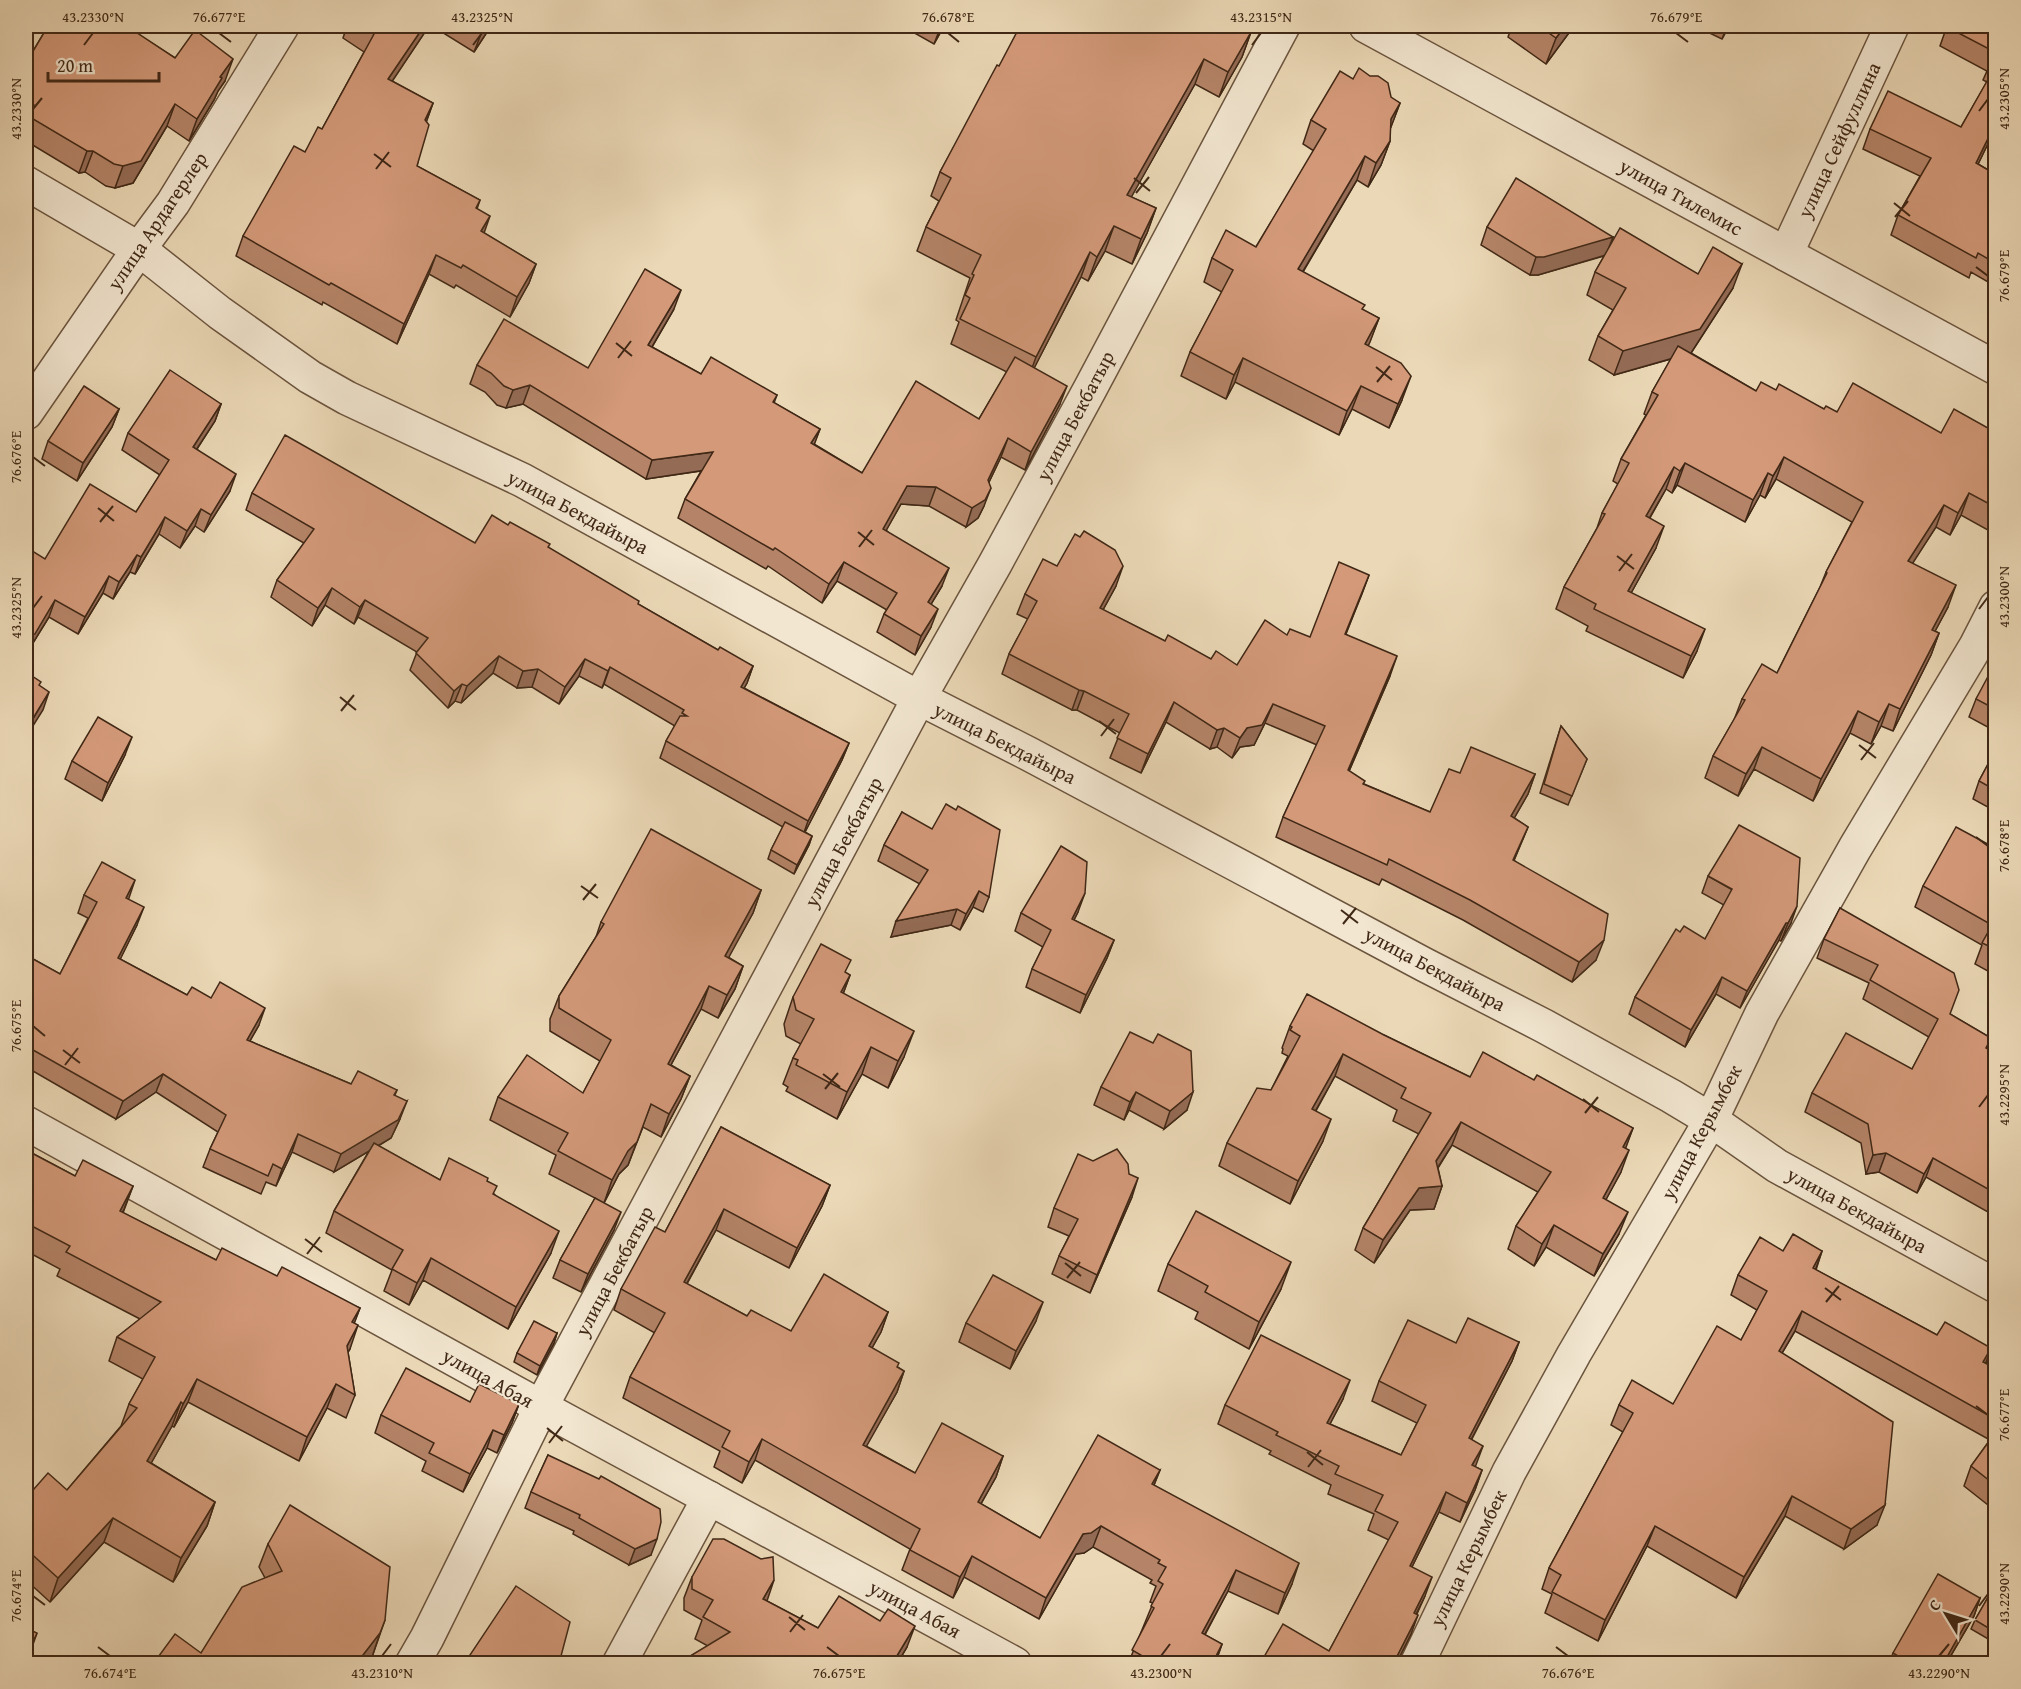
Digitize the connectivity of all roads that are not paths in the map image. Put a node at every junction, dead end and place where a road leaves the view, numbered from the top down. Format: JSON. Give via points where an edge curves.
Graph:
{"nodes":[{"id":1,"x":282,"y":26,"type":"edge"},
{"id":2,"x":1282,"y":26,"type":"edge"},
{"id":3,"x":1366,"y":26,"type":"edge"},
{"id":4,"x":1892,"y":26,"type":"edge"},
{"id":5,"x":26,"y":183,"type":"edge"},
{"id":6,"x":139,"y":249,"type":"junction"},
{"id":7,"x":1786,"y":254,"type":"junction"},
{"id":8,"x":1995,"y":368,"type":"edge"},
{"id":9,"x":26,"y":412,"type":"edge"},
{"id":10,"x":1995,"y":606,"type":"edge"},
{"id":11,"x":919,"y":699,"type":"junction"},
{"id":12,"x":1711,"y":1120,"type":"junction"},
{"id":13,"x":26,"y":1123,"type":"edge"},
{"id":14,"x":1995,"y":1286,"type":"edge"},
{"id":15,"x":541,"y":1407,"type":"junction"},
{"id":16,"x":710,"y":1498,"type":"junction"},
{"id":17,"x":412,"y":1664,"type":"edge"},
{"id":18,"x":619,"y":1664,"type":"edge"},
{"id":19,"x":1015,"y":1664,"type":"edge"},
{"id":20,"x":1417,"y":1664,"type":"edge"}],
"edges":[{"from":1,"to":6,"type":"street","name":"улица Ардагерлер","via":[[173,203]]},
{"from":2,"to":11,"type":"street","name":"улица Бекбатыр","via":[[1090,389]]},
{"from":3,"to":7,"type":"street","name":"улица Тилемис"},
{"from":4,"to":7,"type":"street","name":"улица Сейфуллина"},
{"from":5,"to":6,"type":"street","name":"улица Бекдайыра"},
{"from":6,"to":9,"type":"street","name":"улица Ардагерлер"},
{"from":6,"to":11,"type":"street","name":"улица Бекдайыра","via":[[310,377],[522,480]]},
{"from":7,"to":8,"type":"street","name":"улица Тилемис"},
{"from":10,"to":12,"type":"street","name":"улица Керымбек","via":[[1976,646],[1762,1013]]},
{"from":11,"to":12,"type":"street","name":"улица Бекдайыра","via":[[1544,1026]]},
{"from":11,"to":15,"type":"street","name":"улица Бекбатыр"},
{"from":12,"to":14,"type":"street","name":"улица Бекдайыра","via":[[1777,1166]]},
{"from":12,"to":20,"type":"street","name":"улица Керымбек","via":[[1509,1472]]},
{"from":13,"to":15,"type":"street","name":"улица Абая"},
{"from":15,"to":16,"type":"street","name":"улица Абая"},
{"from":15,"to":17,"type":"street","name":"улица Бекбатыр"},
{"from":16,"to":18,"type":"street"},
{"from":16,"to":19,"type":"street","name":"улица Абая"}]}
